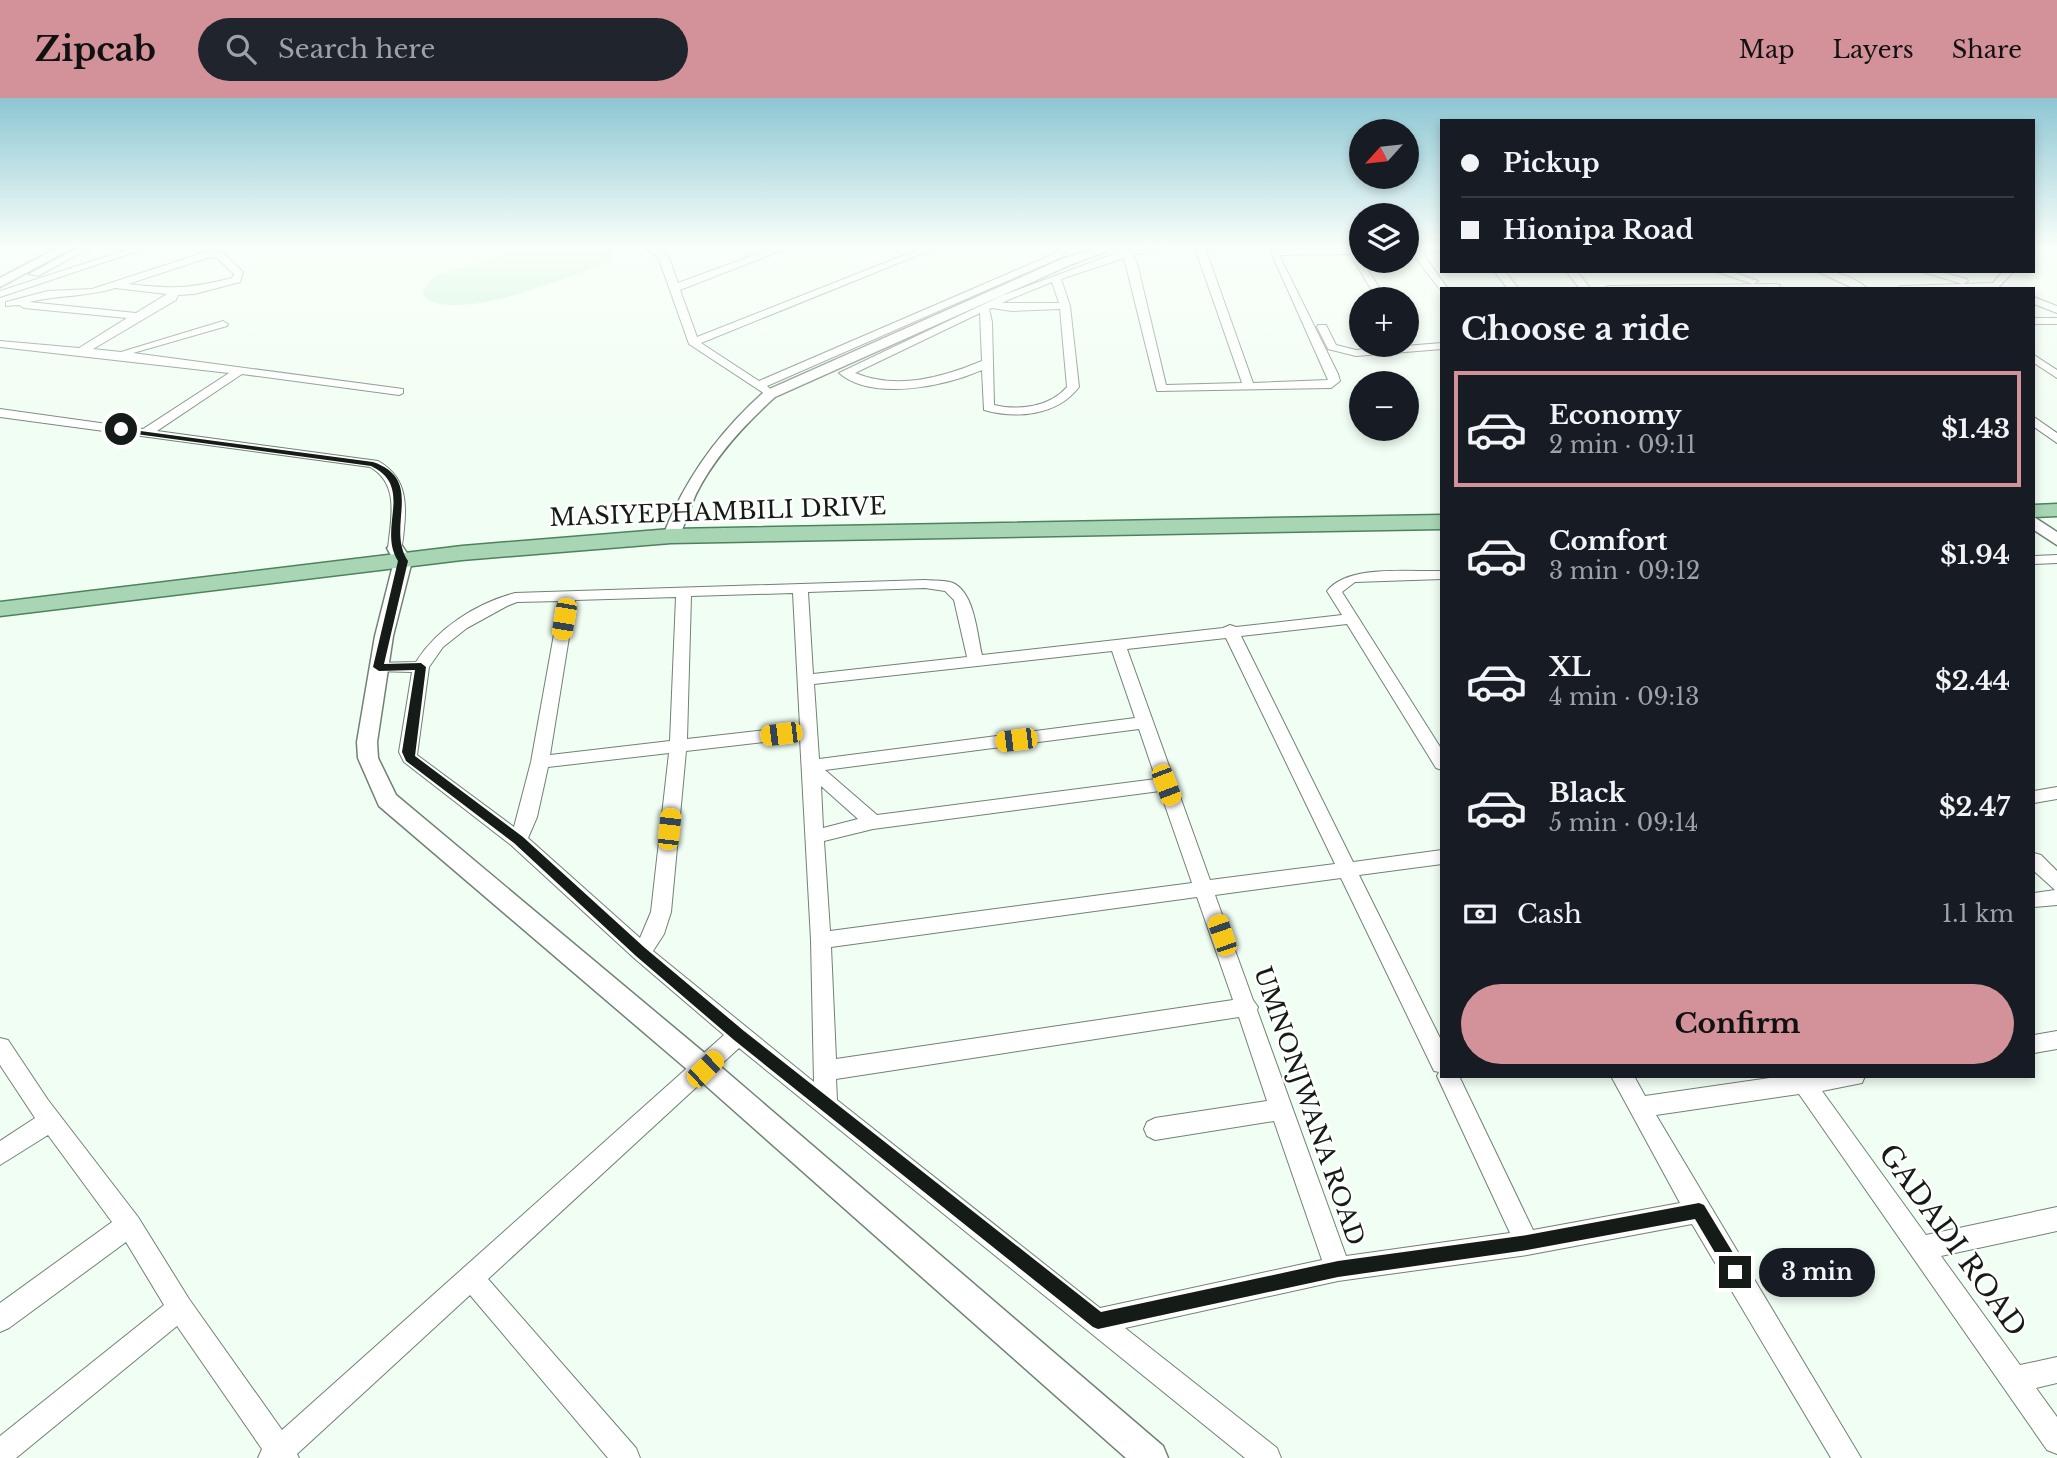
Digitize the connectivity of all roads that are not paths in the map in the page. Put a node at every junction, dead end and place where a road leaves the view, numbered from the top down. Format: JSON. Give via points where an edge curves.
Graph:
{"nodes":[{"id":1,"x":61,"y":308,"type":"edge"},
{"id":2,"x":152,"y":308,"type":"edge"},
{"id":3,"x":682,"y":308,"type":"edge"},
{"id":4,"x":778,"y":308,"type":"edge"},
{"id":5,"x":941,"y":308,"type":"edge"},
{"id":6,"x":959,"y":308,"type":"edge"},
{"id":7,"x":986,"y":308,"type":"edge"},
{"id":8,"x":989,"y":308,"type":"edge"},
{"id":9,"x":1065,"y":308,"type":"edge"},
{"id":10,"x":1142,"y":308,"type":"edge"},
{"id":11,"x":1221,"y":308,"type":"edge"},
{"id":12,"x":1300,"y":308,"type":"edge"},
{"id":13,"x":1312,"y":308,"type":"edge"},
{"id":14,"x":138,"y":316,"type":"junction"},
{"id":15,"x":2035,"y":321,"type":"edge"},
{"id":16,"x":2055,"y":322,"type":"edge"},
{"id":17,"x":223,"y":324,"type":"dead end"},
{"id":18,"x":693,"y":342,"type":"junction"},
{"id":19,"x":0,"y":344,"type":"edge"},
{"id":20,"x":1419,"y":345,"type":"edge"},
{"id":21,"x":1440,"y":346,"type":"edge"},
{"id":22,"x":82,"y":351,"type":"junction"},
{"id":23,"x":1349,"y":352,"type":"edge"},
{"id":24,"x":120,"y":355,"type":"junction"},
{"id":25,"x":2035,"y":359,"type":"edge"},
{"id":26,"x":985,"y":364,"type":"junction"},
{"id":27,"x":238,"y":372,"type":"junction"},
{"id":28,"x":2057,"y":375,"type":"edge"},
{"id":29,"x":1249,"y":387,"type":"junction"},
{"id":30,"x":764,"y":389,"type":"junction"},
{"id":31,"x":399,"y":391,"type":"dead end"},
{"id":32,"x":0,"y":413,"type":"edge"},
{"id":33,"x":2035,"y":422,"type":"edge"},
{"id":34,"x":145,"y":433,"type":"junction"},
{"id":35,"x":2035,"y":439,"type":"edge"},
{"id":36,"x":2057,"y":439,"type":"edge"},
{"id":37,"x":2035,"y":494,"type":"edge"},
{"id":38,"x":2057,"y":494,"type":"edge"},
{"id":39,"x":1440,"y":507,"type":"edge"},
{"id":40,"x":2057,"y":510,"type":"edge"},
{"id":41,"x":2035,"y":511,"type":"edge"},
{"id":42,"x":1440,"y":522,"type":"edge"},
{"id":43,"x":2035,"y":523,"type":"edge"},
{"id":44,"x":673,"y":528,"type":"junction"},
{"id":45,"x":2057,"y":540,"type":"edge"},
{"id":46,"x":399,"y":555,"type":"junction"},
{"id":47,"x":2057,"y":559,"type":"edge"},
{"id":48,"x":2035,"y":560,"type":"edge"},
{"id":49,"x":1440,"y":575,"type":"edge"},
{"id":50,"x":800,"y":588,"type":"junction"},
{"id":51,"x":684,"y":592,"type":"junction"},
{"id":52,"x":0,"y":594,"type":"edge"},
{"id":53,"x":568,"y":595,"type":"junction"},
{"id":54,"x":0,"y":609,"type":"edge"},
{"id":55,"x":1350,"y":619,"type":"junction"},
{"id":56,"x":1230,"y":631,"type":"junction"},
{"id":57,"x":1117,"y":644,"type":"junction"},
{"id":58,"x":975,"y":659,"type":"junction"},
{"id":59,"x":379,"y":667,"type":"junction"},
{"id":60,"x":421,"y":667,"type":"junction"},
{"id":61,"x":805,"y":680,"type":"junction"},
{"id":62,"x":1144,"y":723,"type":"junction"},
{"id":63,"x":807,"y":731,"type":"junction"},
{"id":64,"x":678,"y":747,"type":"junction"},
{"id":65,"x":1440,"y":761,"type":"edge"},
{"id":66,"x":540,"y":762,"type":"junction"},
{"id":67,"x":810,"y":766,"type":"junction"},
{"id":68,"x":1166,"y":785,"type":"junction"},
{"id":69,"x":2057,"y":793,"type":"edge"},
{"id":70,"x":2035,"y":797,"type":"edge"},
{"id":71,"x":873,"y":822,"type":"junction"},
{"id":72,"x":814,"y":837,"type":"junction"},
{"id":73,"x":518,"y":840,"type":"junction"},
{"id":74,"x":1440,"y":857,"type":"edge"},
{"id":75,"x":2035,"y":861,"type":"edge"},
{"id":76,"x":1349,"y":868,"type":"junction"},
{"id":77,"x":2057,"y":883,"type":"edge"},
{"id":78,"x":1205,"y":887,"type":"junction"},
{"id":79,"x":2057,"y":897,"type":"edge"},
{"id":80,"x":2035,"y":900,"type":"edge"},
{"id":81,"x":821,"y":940,"type":"junction"},
{"id":82,"x":640,"y":952,"type":"junction"},
{"id":83,"x":1248,"y":1007,"type":"junction"},
{"id":84,"x":739,"y":1035,"type":"junction"},
{"id":85,"x":2057,"y":1040,"type":"edge"},
{"id":86,"x":2035,"y":1044,"type":"edge"},
{"id":87,"x":0,"y":1047,"type":"edge"},
{"id":88,"x":1440,"y":1060,"type":"edge"},
{"id":89,"x":705,"y":1069,"type":"junction"},
{"id":90,"x":824,"y":1070,"type":"junction"},
{"id":91,"x":1449,"y":1078,"type":"edge"},
{"id":92,"x":1623,"y":1078,"type":"edge"},
{"id":93,"x":1833,"y":1078,"type":"edge"},
{"id":94,"x":1802,"y":1081,"type":"edge"},
{"id":95,"x":826,"y":1102,"type":"junction"},
{"id":96,"x":1641,"y":1108,"type":"junction"},
{"id":97,"x":1283,"y":1109,"type":"junction"},
{"id":98,"x":51,"y":1120,"type":"junction"},
{"id":99,"x":1155,"y":1129,"type":"dead end"},
{"id":100,"x":0,"y":1154,"type":"edge"},
{"id":101,"x":1699,"y":1210,"type":"junction"},
{"id":102,"x":2057,"y":1219,"type":"edge"},
{"id":103,"x":129,"y":1225,"type":"junction"},
{"id":104,"x":1527,"y":1242,"type":"junction"},
{"id":105,"x":1922,"y":1248,"type":"junction"},
{"id":106,"x":1338,"y":1269,"type":"junction"},
{"id":107,"x":471,"y":1278,"type":"junction"},
{"id":108,"x":180,"y":1308,"type":"junction"},
{"id":109,"x":0,"y":1319,"type":"edge"},
{"id":110,"x":1098,"y":1321,"type":"junction"},
{"id":111,"x":2057,"y":1370,"type":"edge"},
{"id":112,"x":2016,"y":1379,"type":"junction"},
{"id":113,"x":2057,"y":1440,"type":"edge"},
{"id":114,"x":0,"y":1453,"type":"edge"},
{"id":115,"x":279,"y":1456,"type":"edge"},
{"id":116,"x":626,"y":1458,"type":"edge"},
{"id":117,"x":1151,"y":1458,"type":"edge"},
{"id":118,"x":1267,"y":1458,"type":"edge"},
{"id":119,"x":1847,"y":1458,"type":"edge"}],
"edges":[{"from":1,"to":14,"type":"street"},
{"from":2,"to":14,"type":"street"},
{"from":3,"to":18,"type":"street"},
{"from":4,"to":18,"type":"street"},
{"from":5,"to":30,"type":"street"},
{"from":6,"to":30,"type":"street"},
{"from":7,"to":26,"type":"street","via":[[845,373],[863,382],[936,383]]},
{"from":8,"to":26,"type":"street"},
{"from":9,"to":26,"type":"street","via":[[1070,393],[1037,410],[996,410],[988,407]]},
{"from":10,"to":29,"type":"street","via":[[1161,389]]},
{"from":11,"to":29,"type":"street"},
{"from":12,"to":29,"type":"street","via":[[1334,381]]},
{"from":13,"to":23,"type":"street","via":[[1332,347]]},
{"from":14,"to":22,"type":"street"},
{"from":15,"to":16,"type":"street"},
{"from":17,"to":24,"type":"street"},
{"from":18,"to":30,"type":"street"},
{"from":19,"to":22,"type":"street"},
{"from":20,"to":21,"type":"street"},
{"from":22,"to":24,"type":"street"},
{"from":24,"to":27,"type":"street"},
{"from":25,"to":28,"type":"street"},
{"from":27,"to":31,"type":"street"},
{"from":27,"to":34,"type":"street"},
{"from":30,"to":44,"type":"street","via":[[715,447]]},
{"from":32,"to":34,"type":"street"},
{"from":33,"to":36,"type":"street"},
{"from":34,"to":46,"type":"street","via":[[384,468],[398,490]]},
{"from":35,"to":36,"type":"street"},
{"from":37,"to":38,"type":"main road"},
{"from":39,"to":44,"type":"main road","name":"MASIYEPHAMBILI DRIVE"},
{"from":40,"to":41,"type":"main road"},
{"from":42,"to":44,"type":"main road","name":"MASIYEPHAMBILI DRIVE"},
{"from":43,"to":45,"type":"street"},
{"from":44,"to":46,"type":"main road","name":"MASIYEPHAMBILI DRIVE"},
{"from":46,"to":52,"type":"main road","name":"MASIYEPHAMBILI DRIVE"},
{"from":46,"to":54,"type":"main road","name":"MASIYEPHAMBILI DRIVE"},
{"from":46,"to":59,"type":"street"},
{"from":47,"to":48,"type":"street"},
{"from":49,"to":55,"type":"street","via":[[1345,581],[1334,591]]},
{"from":50,"to":51,"type":"street"},
{"from":50,"to":58,"type":"street","via":[[950,586],[961,599]]},
{"from":50,"to":61,"type":"street"},
{"from":51,"to":53,"type":"street"},
{"from":51,"to":64,"type":"street"},
{"from":53,"to":60,"type":"street","via":[[516,598],[500,604],[449,636],[427,654]]},
{"from":53,"to":66,"type":"street"},
{"from":55,"to":56,"type":"street"},
{"from":55,"to":65,"type":"street"},
{"from":56,"to":57,"type":"street"},
{"from":56,"to":76,"type":"street"},
{"from":57,"to":58,"type":"street"},
{"from":57,"to":62,"type":"street","name":"UMNONJWANA ROAD"},
{"from":58,"to":61,"type":"street"},
{"from":59,"to":60,"type":"street"},
{"from":59,"to":89,"type":"street","via":[[367,742],[368,758],[387,800]]},
{"from":60,"to":73,"type":"street","via":[[410,758]]},
{"from":61,"to":63,"type":"street"},
{"from":62,"to":67,"type":"street"},
{"from":62,"to":68,"type":"street","name":"UMNONJWANA ROAD"},
{"from":63,"to":64,"type":"street"},
{"from":63,"to":67,"type":"street"},
{"from":64,"to":66,"type":"street"},
{"from":64,"to":82,"type":"street","via":[[660,912],[654,934]]},
{"from":66,"to":73,"type":"street"},
{"from":67,"to":71,"type":"street"},
{"from":67,"to":72,"type":"street"},
{"from":68,"to":71,"type":"street"},
{"from":68,"to":78,"type":"street","name":"UMNONJWANA ROAD"},
{"from":69,"to":70,"type":"street"},
{"from":71,"to":72,"type":"street"},
{"from":72,"to":81,"type":"street"},
{"from":73,"to":82,"type":"street"},
{"from":74,"to":76,"type":"street"},
{"from":75,"to":77,"type":"street"},
{"from":76,"to":78,"type":"street"},
{"from":76,"to":88,"type":"street"},
{"from":78,"to":81,"type":"street"},
{"from":78,"to":83,"type":"street","name":"UMNONJWANA ROAD"},
{"from":79,"to":80,"type":"street"},
{"from":81,"to":90,"type":"street"},
{"from":82,"to":84,"type":"street"},
{"from":83,"to":90,"type":"street"},
{"from":83,"to":97,"type":"street","name":"UMNONJWANA ROAD"},
{"from":84,"to":89,"type":"street"},
{"from":84,"to":95,"type":"street"},
{"from":85,"to":86,"type":"street"},
{"from":87,"to":98,"type":"street"},
{"from":89,"to":107,"type":"street"},
{"from":89,"to":117,"type":"street"},
{"from":90,"to":95,"type":"street"},
{"from":91,"to":104,"type":"street"},
{"from":92,"to":96,"type":"street"},
{"from":93,"to":94,"type":"street"},
{"from":94,"to":96,"type":"street"},
{"from":94,"to":105,"type":"street","name":"GADADI ROAD"},
{"from":95,"to":110,"type":"street"},
{"from":96,"to":101,"type":"street"},
{"from":97,"to":99,"type":"street"},
{"from":97,"to":106,"type":"street","name":"UMNONJWANA ROAD"},
{"from":98,"to":100,"type":"street"},
{"from":98,"to":103,"type":"street"},
{"from":101,"to":104,"type":"street"},
{"from":101,"to":119,"type":"street"},
{"from":102,"to":105,"type":"street"},
{"from":103,"to":108,"type":"street"},
{"from":103,"to":109,"type":"street"},
{"from":104,"to":106,"type":"street"},
{"from":105,"to":112,"type":"street","name":"GADADI ROAD"},
{"from":106,"to":110,"type":"street"},
{"from":107,"to":115,"type":"street"},
{"from":107,"to":116,"type":"street"},
{"from":108,"to":114,"type":"street"},
{"from":108,"to":115,"type":"street"},
{"from":110,"to":118,"type":"street"},
{"from":111,"to":112,"type":"street"},
{"from":112,"to":113,"type":"street","name":"GADADI ROAD"}]}
